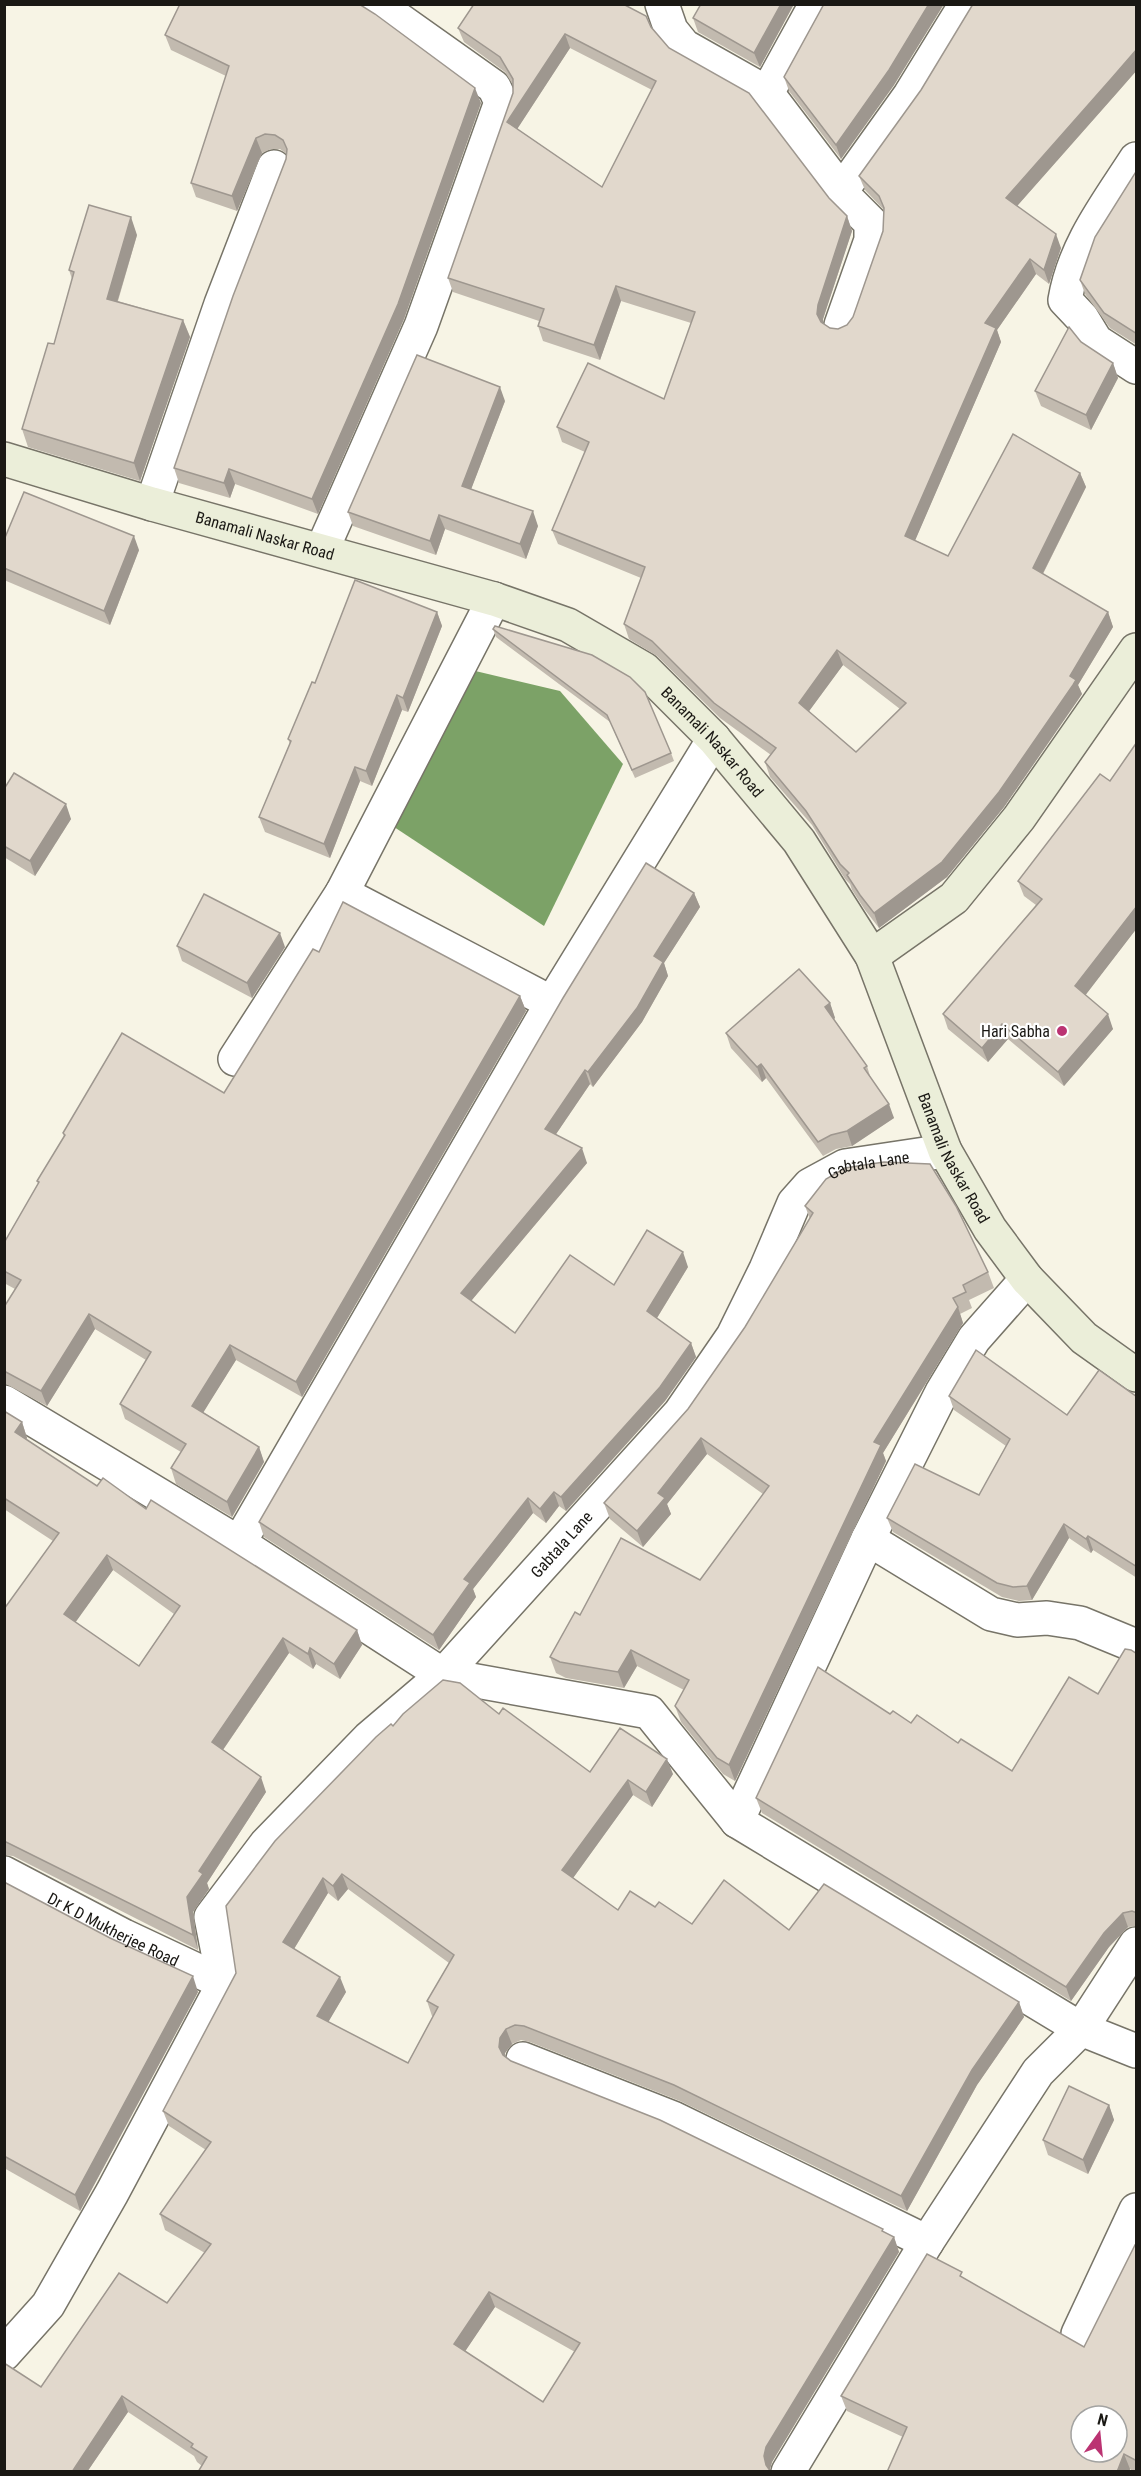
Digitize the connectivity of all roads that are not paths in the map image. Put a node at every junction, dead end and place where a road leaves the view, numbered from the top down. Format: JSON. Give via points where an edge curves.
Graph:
{"nodes":[{"id":1,"x":377,"y":4,"type":"edge"},
{"id":2,"x":662,"y":4,"type":"edge"},
{"id":3,"x":816,"y":4,"type":"edge"},
{"id":4,"x":966,"y":4,"type":"edge"},
{"id":5,"x":767,"y":93,"type":"junction"},
{"id":6,"x":1137,"y":159,"type":"edge"},
{"id":7,"x":273,"y":167,"type":"dead end"},
{"id":8,"x":842,"y":190,"type":"junction"},
{"id":9,"x":841,"y":325,"type":"edge"},
{"id":10,"x":1137,"y":367,"type":"edge"},
{"id":11,"x":4,"y":459,"type":"edge"},
{"id":12,"x":152,"y":504,"type":"junction"},
{"id":13,"x":322,"y":550,"type":"junction"},
{"id":14,"x":494,"y":599,"type":"junction"},
{"id":15,"x":1136,"y":653,"type":"edge"},
{"id":16,"x":714,"y":739,"type":"junction"},
{"id":17,"x":342,"y":893,"type":"junction"},
{"id":18,"x":872,"y":956,"type":"junction"},
{"id":19,"x":552,"y":1002,"type":"junction"},
{"id":20,"x":235,"y":1059,"type":"dead end"},
{"id":21,"x":945,"y":1151,"type":"junction"},
{"id":22,"x":1027,"y":1279,"type":"junction"},
{"id":23,"x":1137,"y":1375,"type":"edge"},
{"id":24,"x":4,"y":1402,"type":"edge"},
{"id":25,"x":868,"y":1539,"type":"junction"},
{"id":26,"x":239,"y":1543,"type":"junction"},
{"id":27,"x":1137,"y":1646,"type":"edge"},
{"id":28,"x":443,"y":1675,"type":"junction"},
{"id":29,"x":737,"y":1821,"type":"junction"},
{"id":30,"x":4,"y":1873,"type":"edge"},
{"id":31,"x":1137,"y":1944,"type":"edge"},
{"id":32,"x":224,"y":1983,"type":"junction"},
{"id":33,"x":1081,"y":2029,"type":"junction"},
{"id":34,"x":1137,"y":2051,"type":"edge"},
{"id":35,"x":524,"y":2059,"type":"dead end"},
{"id":36,"x":1137,"y":2211,"type":"edge"},
{"id":37,"x":927,"y":2242,"type":"junction"},
{"id":38,"x":1078,"y":2334,"type":"dead end"},
{"id":39,"x":4,"y":2354,"type":"edge"},
{"id":40,"x":788,"y":2472,"type":"edge"}],
"edges":[{"from":1,"to":13,"type":"street","via":[[494,87],[501,102],[421,326]]},
{"from":2,"to":5,"type":"street","via":[[671,30],[684,46]]},
{"from":3,"to":5,"type":"street"},
{"from":4,"to":8,"type":"street","via":[[910,95]]},
{"from":5,"to":8,"type":"street"},
{"from":6,"to":10,"type":"street","via":[[1081,246],[1069,273],[1065,300],[1096,341]]},
{"from":7,"to":12,"type":"street","via":[[220,304]]},
{"from":8,"to":9,"type":"street","via":[[872,223],[871,240]]},
{"from":11,"to":12,"type":"street","name":"Banamali Naskar Road"},
{"from":12,"to":13,"type":"street","name":"Banamali Naskar Road"},
{"from":13,"to":14,"type":"street","name":"Banamali Naskar Road"},
{"from":14,"to":16,"type":"street","name":"Banamali Naskar Road","via":[[568,625],[644,669]]},
{"from":14,"to":17,"type":"street"},
{"from":15,"to":18,"type":"street","via":[[1019,818],[954,898]]},
{"from":16,"to":18,"type":"street","name":"Banamali Naskar Road","via":[[799,841]]},
{"from":16,"to":19,"type":"street"},
{"from":17,"to":19,"type":"street"},
{"from":17,"to":20,"type":"street"},
{"from":18,"to":21,"type":"street","name":"Banamali Naskar Road"},
{"from":19,"to":26,"type":"street"},
{"from":21,"to":22,"type":"street","name":"Banamali Naskar Road","via":[[990,1229]]},
{"from":21,"to":28,"type":"street","name":"Gabtala Lane","via":[[845,1166],[810,1185],[794,1203],[733,1336],[680,1413]]},
{"from":22,"to":23,"type":"street","name":"Banamali Naskar Road","via":[[1084,1338]]},
{"from":22,"to":25,"type":"street","via":[[974,1339],[942,1392]]},
{"from":24,"to":26,"type":"street"},
{"from":25,"to":27,"type":"street","via":[[991,1614],[1017,1620],[1047,1618],[1080,1623]]},
{"from":25,"to":29,"type":"street"},
{"from":26,"to":28,"type":"street"},
{"from":28,"to":29,"type":"street","via":[[648,1712]]},
{"from":28,"to":32,"type":"street","name":"Gabtala Lane","via":[[369,1738],[266,1844],[211,1917]]},
{"from":29,"to":33,"type":"street"},
{"from":30,"to":32,"type":"street","name":"Dr K D Mukherjee Road"},
{"from":31,"to":33,"type":"street"},
{"from":32,"to":39,"type":"street","via":[[48,2305]]},
{"from":33,"to":34,"type":"street"},
{"from":33,"to":37,"type":"street","via":[[1038,2072]]},
{"from":35,"to":37,"type":"street","via":[[673,2118]]},
{"from":36,"to":38,"type":"street"},
{"from":37,"to":40,"type":"street"}]}
